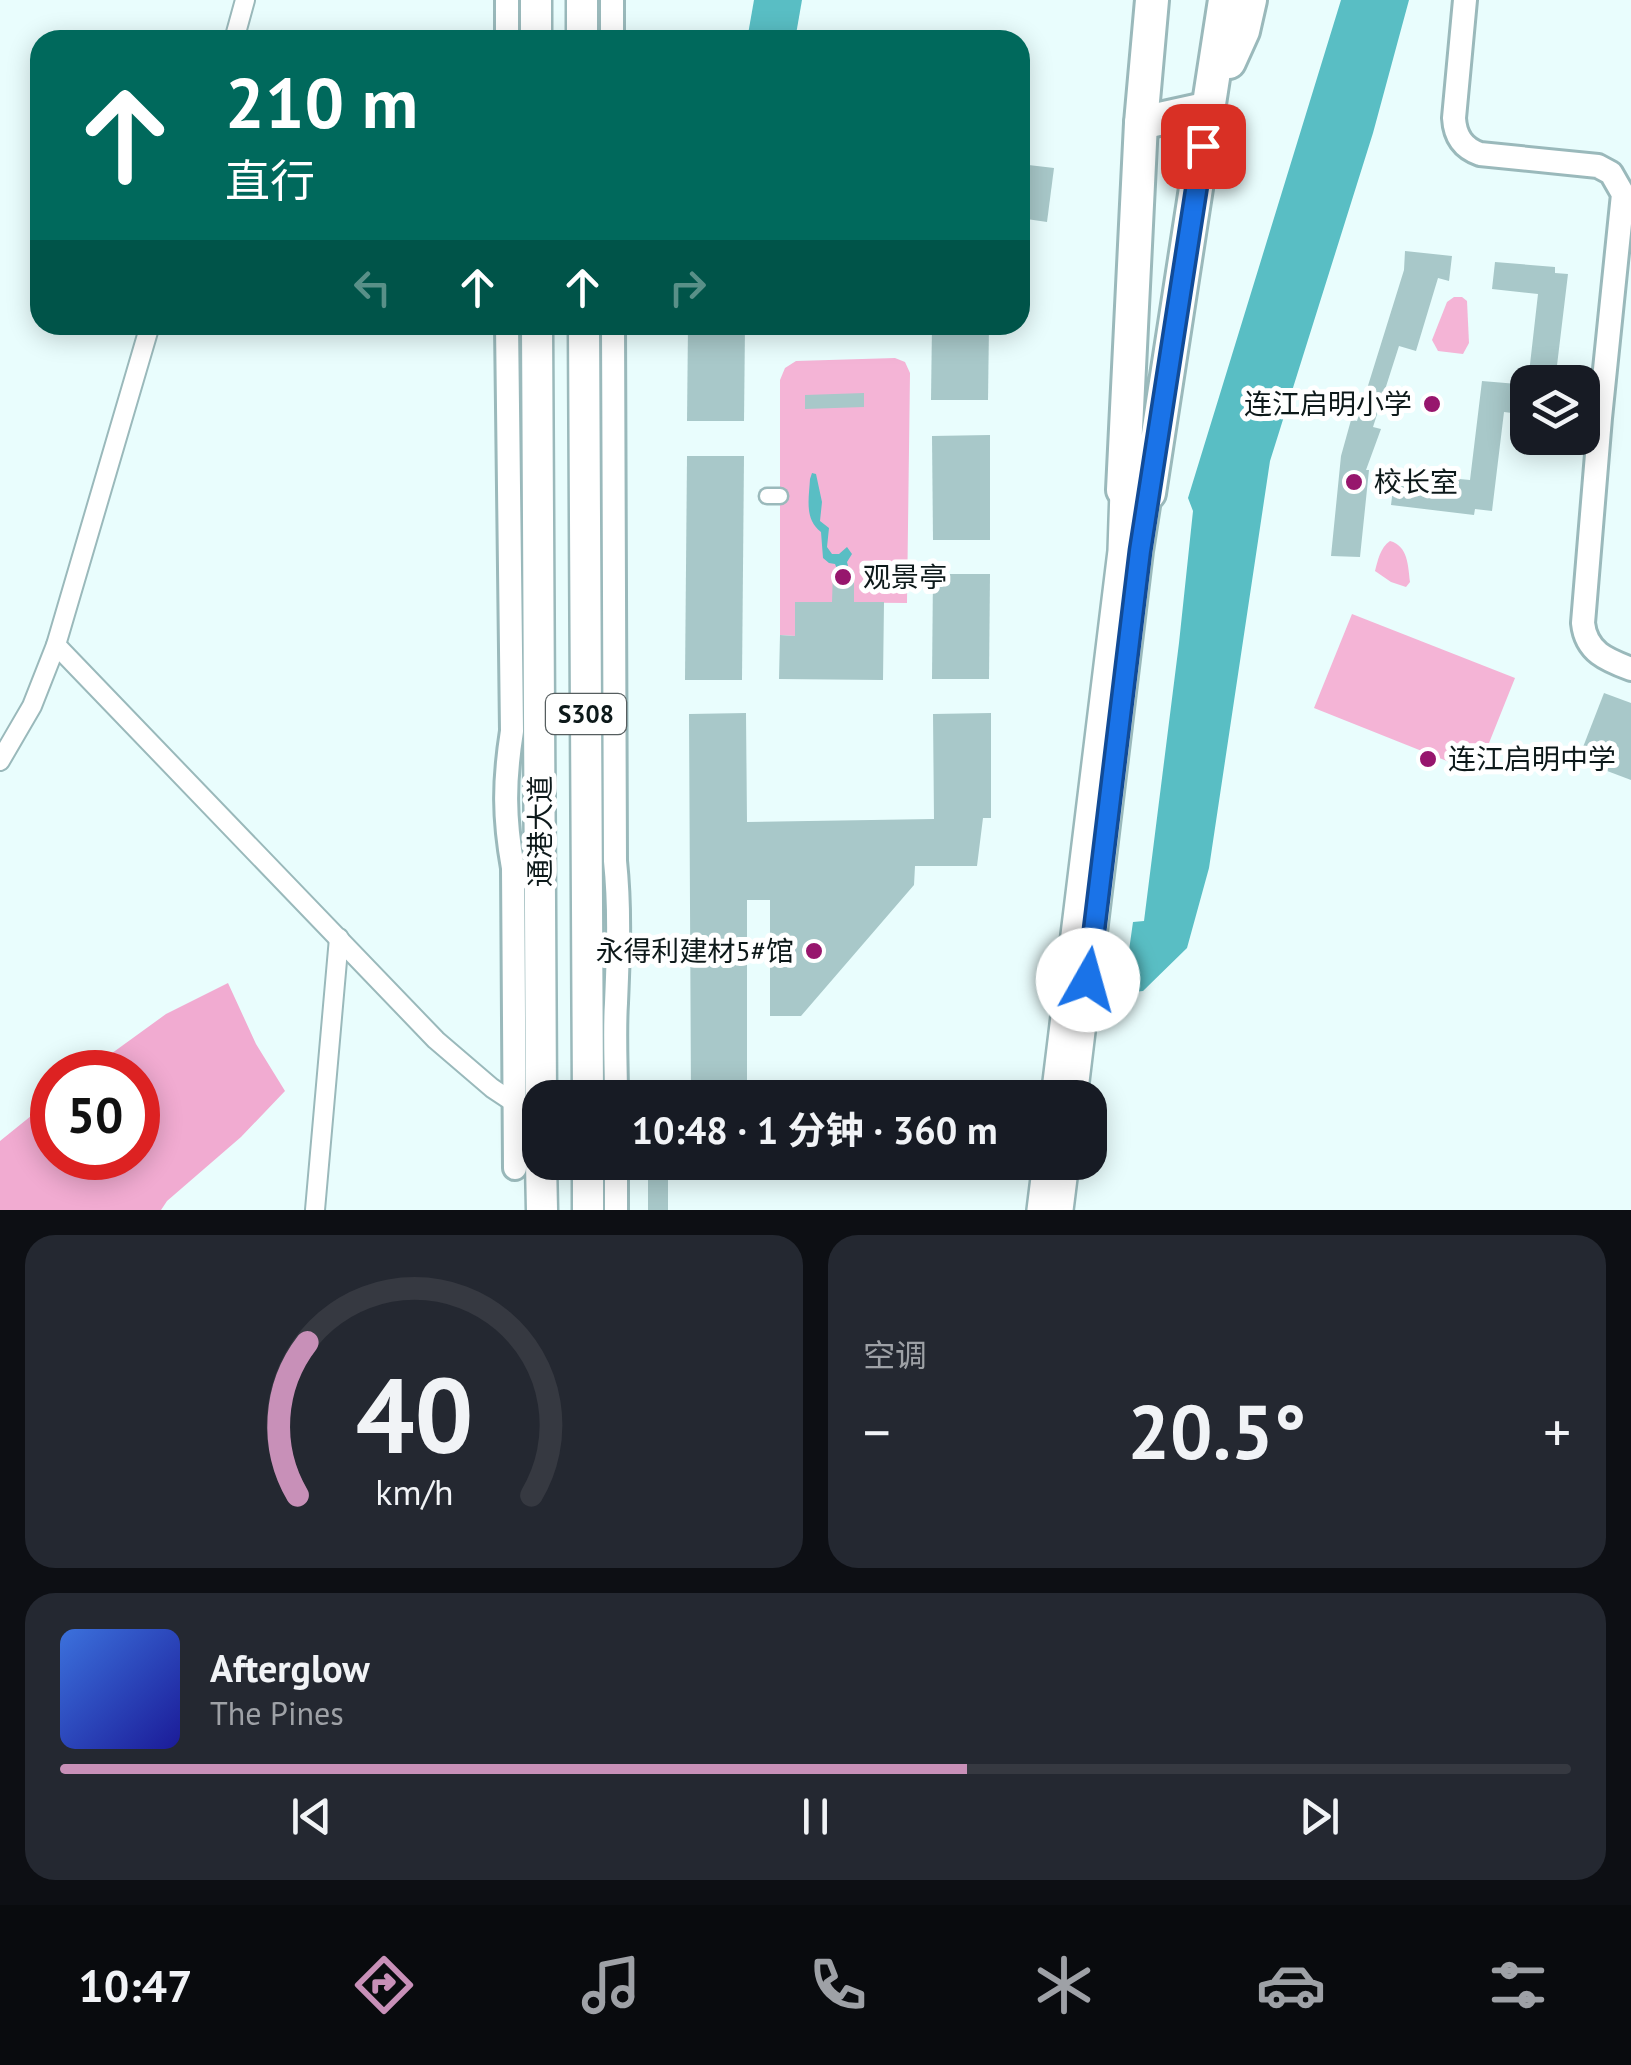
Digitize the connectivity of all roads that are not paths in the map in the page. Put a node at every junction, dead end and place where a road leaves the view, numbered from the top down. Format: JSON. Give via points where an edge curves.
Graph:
{"nodes":[{"id":1,"x":246,"y":0,"type":"edge"},
{"id":2,"x":507,"y":0,"type":"edge"},
{"id":3,"x":536,"y":0,"type":"edge"},
{"id":4,"x":582,"y":0,"type":"edge"},
{"id":5,"x":612,"y":0,"type":"edge"},
{"id":6,"x":1151,"y":0,"type":"edge"},
{"id":7,"x":1204,"y":0,"type":"edge"},
{"id":8,"x":1214,"y":0,"type":"edge"},
{"id":9,"x":1224,"y":0,"type":"edge"},
{"id":10,"x":1236,"y":0,"type":"edge"},
{"id":11,"x":1250,"y":0,"type":"edge"},
{"id":12,"x":1466,"y":0,"type":"edge"},
{"id":13,"x":237,"y":30,"type":"edge"},
{"id":14,"x":507,"y":30,"type":"edge"},
{"id":15,"x":536,"y":30,"type":"edge"},
{"id":16,"x":582,"y":30,"type":"edge"},
{"id":17,"x":612,"y":30,"type":"edge"},
{"id":18,"x":1209,"y":108,"type":"junction"},
{"id":19,"x":1141,"y":123,"type":"junction"},
{"id":20,"x":147,"y":335,"type":"edge"},
{"id":21,"x":516,"y":335,"type":"edge"},
{"id":22,"x":522,"y":335,"type":"edge"},
{"id":23,"x":593,"y":335,"type":"edge"},
{"id":24,"x":599,"y":467,"type":"junction"},
{"id":25,"x":523,"y":468,"type":"junction"},
{"id":26,"x":1136,"y":492,"type":"junction"},
{"id":27,"x":56,"y":645,"type":"junction"},
{"id":28,"x":1631,"y":669,"type":"edge"},
{"id":29,"x":0,"y":761,"type":"edge"},
{"id":30,"x":338,"y":938,"type":"junction"},
{"id":31,"x":528,"y":1080,"type":"edge"},
{"id":32,"x":588,"y":1080,"type":"edge"},
{"id":33,"x":616,"y":1080,"type":"edge"},
{"id":34,"x":1056,"y":1080,"type":"edge"},
{"id":35,"x":1076,"y":1080,"type":"edge"},
{"id":36,"x":522,"y":1099,"type":"edge"},
{"id":37,"x":532,"y":1180,"type":"edge"},
{"id":38,"x":588,"y":1180,"type":"edge"},
{"id":39,"x":616,"y":1180,"type":"edge"},
{"id":40,"x":1044,"y":1180,"type":"edge"},
{"id":41,"x":1064,"y":1180,"type":"edge"},
{"id":42,"x":315,"y":1210,"type":"edge"},
{"id":43,"x":541,"y":1210,"type":"edge"},
{"id":44,"x":588,"y":1210,"type":"edge"},
{"id":45,"x":616,"y":1210,"type":"edge"},
{"id":46,"x":1040,"y":1210,"type":"edge"},
{"id":47,"x":1060,"y":1210,"type":"edge"}],
"edges":[{"from":1,"to":13,"type":"street"},
{"from":2,"to":14,"type":"street"},
{"from":3,"to":15,"type":"main road"},
{"from":4,"to":16,"type":"main road"},
{"from":5,"to":17,"type":"street"},
{"from":6,"to":19,"type":"highway"},
{"from":7,"to":18,"type":"highway","via":[[1198,48]]},
{"from":8,"to":18,"type":"highway"},
{"from":9,"to":18,"type":"highway"},
{"from":10,"to":18,"type":"highway"},
{"from":11,"to":18,"type":"highway"},
{"from":12,"to":28,"type":"street","via":[[1454,118],[1461,142],[1480,154],[1598,166],[1612,174],[1623,194],[1583,624],[1595,651]]},
{"from":18,"to":19,"type":"highway"},
{"from":18,"to":26,"type":"highway"},
{"from":19,"to":26,"type":"highway"},
{"from":20,"to":27,"type":"street"},
{"from":21,"to":25,"type":"street","via":[[508,382]]},
{"from":22,"to":25,"type":"main road","name":"通港大道","number":"S308","via":[[538,362]]},
{"from":23,"to":24,"type":"main road","name":"通港大道","number":"S308"},
{"from":24,"to":32,"type":"main road","name":"通港大道","number":"S308"},
{"from":24,"to":33,"type":"street","via":[[619,901]]},
{"from":25,"to":31,"type":"main road","name":"通港大道","number":"S308"},
{"from":26,"to":34,"type":"main road","via":[[1121,551]]},
{"from":26,"to":35,"type":"main road","via":[[1140,551]]},
{"from":27,"to":29,"type":"street"},
{"from":27,"to":30,"type":"street"},
{"from":30,"to":36,"type":"street","via":[[436,1040],[492,1088]]},
{"from":30,"to":42,"type":"street"},
{"from":37,"to":43,"type":"main road"},
{"from":38,"to":44,"type":"main road"},
{"from":39,"to":45,"type":"street"},
{"from":40,"to":46,"type":"main road"},
{"from":41,"to":47,"type":"main road"}]}
